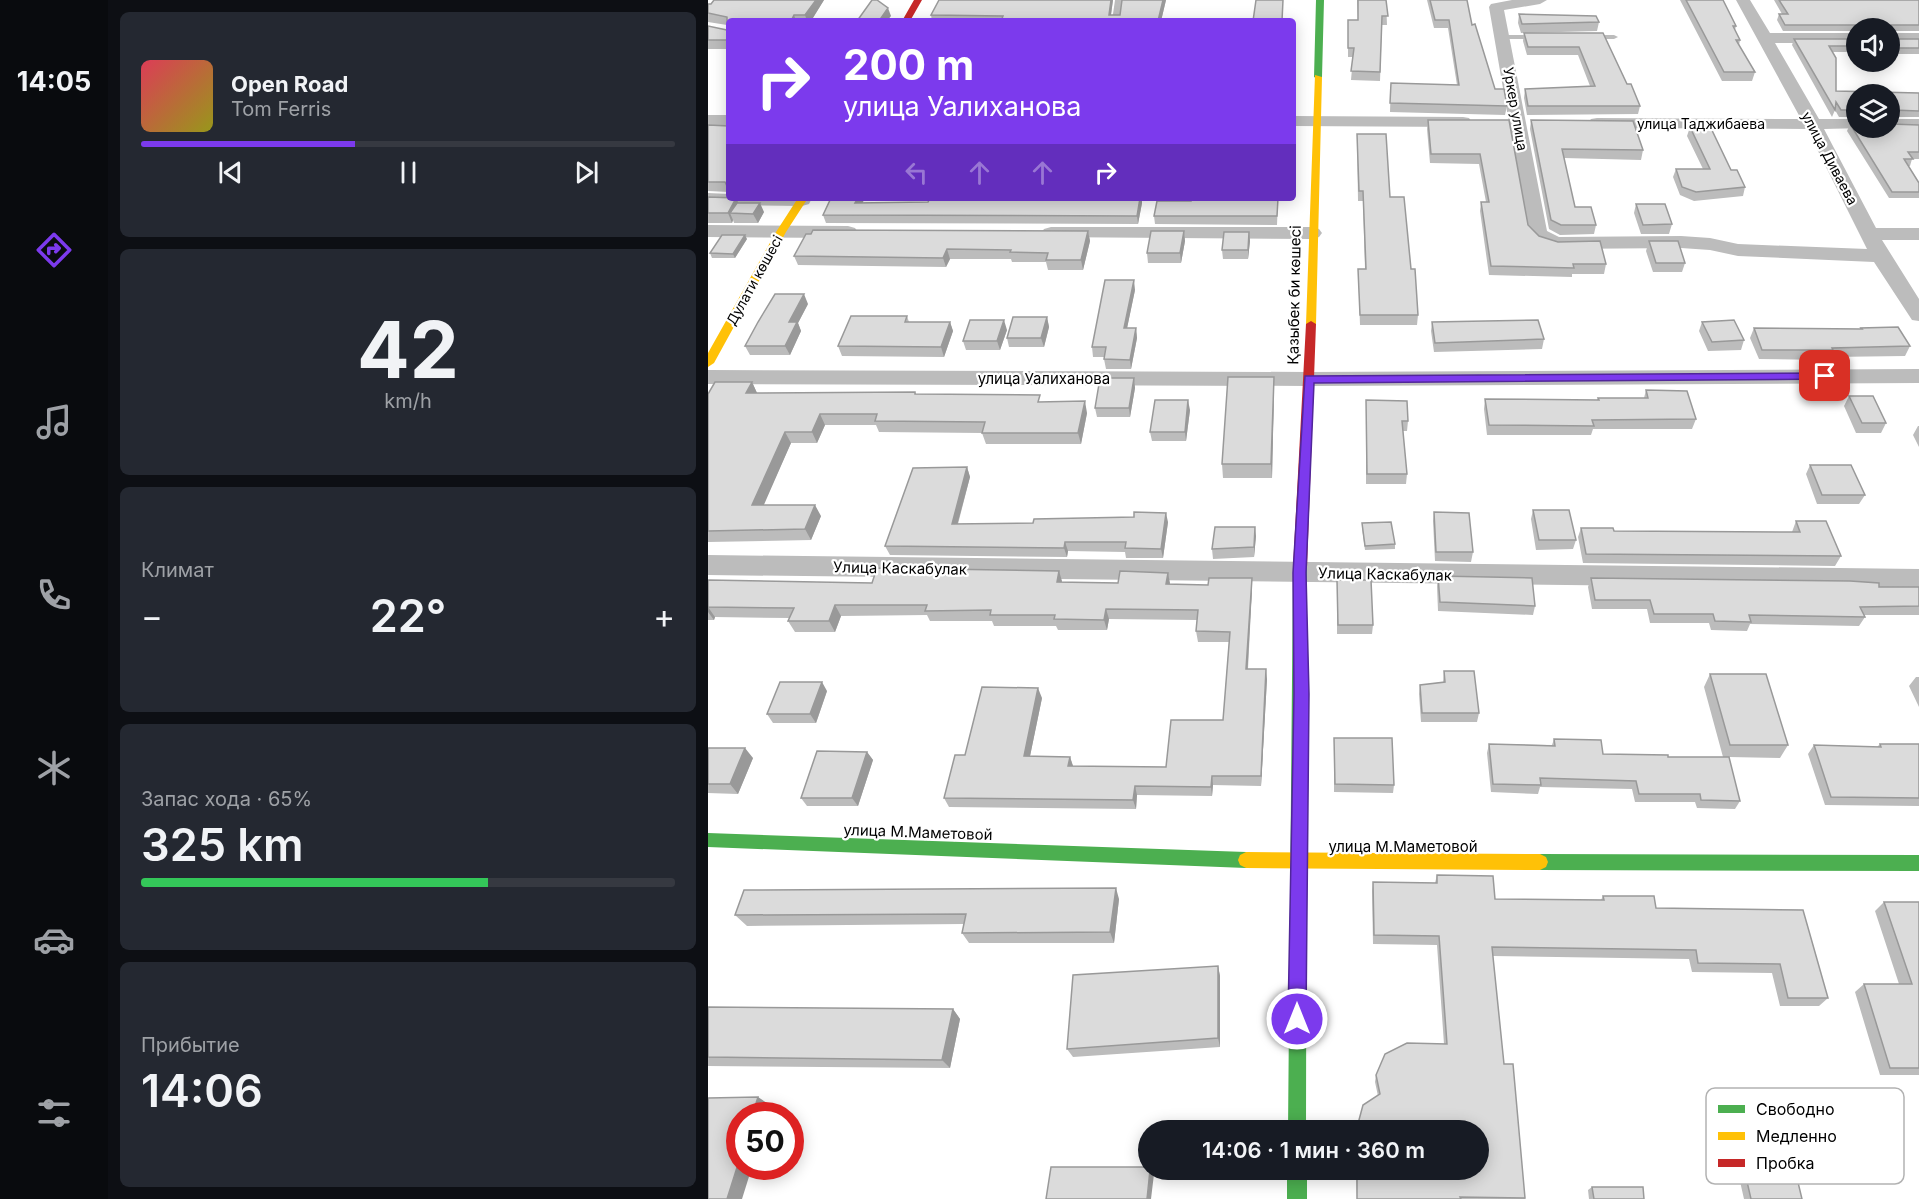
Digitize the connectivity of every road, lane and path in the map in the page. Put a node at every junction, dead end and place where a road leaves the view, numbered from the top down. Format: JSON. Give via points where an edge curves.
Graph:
{"nodes":[{"id":1,"x":918,"y":0,"type":"edge"},
{"id":2,"x":1119,"y":0,"type":"edge"},
{"id":3,"x":1320,"y":0,"type":"edge"},
{"id":4,"x":1540,"y":0,"type":"edge"},
{"id":5,"x":1743,"y":0,"type":"edge"},
{"id":6,"x":908,"y":18,"type":"edge"},
{"id":7,"x":1116,"y":18,"type":"edge"},
{"id":8,"x":1503,"y":37,"type":"junction"},
{"id":9,"x":1547,"y":37,"type":"edge"},
{"id":10,"x":1581,"y":37,"type":"edge"},
{"id":11,"x":1614,"y":37,"type":"dead end"},
{"id":12,"x":1766,"y":38,"type":"junction"},
{"id":13,"x":1846,"y":38,"type":"edge"},
{"id":14,"x":1900,"y":38,"type":"edge"},
{"id":15,"x":1919,"y":38,"type":"edge"},
{"id":16,"x":708,"y":120,"type":"edge"},
{"id":17,"x":726,"y":120,"type":"edge"},
{"id":18,"x":1296,"y":121,"type":"edge"},
{"id":19,"x":1318,"y":121,"type":"junction"},
{"id":20,"x":1525,"y":122,"type":"junction"},
{"id":21,"x":1578,"y":123,"type":"edge"},
{"id":22,"x":1813,"y":124,"type":"junction"},
{"id":23,"x":1846,"y":124,"type":"edge"},
{"id":24,"x":1900,"y":124,"type":"edge"},
{"id":25,"x":1919,"y":124,"type":"edge"},
{"id":26,"x":708,"y":199,"type":"edge"},
{"id":27,"x":726,"y":199,"type":"edge"},
{"id":28,"x":802,"y":201,"type":"edge"},
{"id":29,"x":708,"y":231,"type":"edge"},
{"id":30,"x":781,"y":232,"type":"junction"},
{"id":31,"x":863,"y":232,"type":"edge"},
{"id":32,"x":1029,"y":233,"type":"edge"},
{"id":33,"x":1312,"y":233,"type":"junction"},
{"id":34,"x":1870,"y":234,"type":"junction"},
{"id":35,"x":1919,"y":234,"type":"edge"},
{"id":36,"x":1880,"y":256,"type":"junction"},
{"id":37,"x":1919,"y":315,"type":"edge"},
{"id":38,"x":708,"y":363,"type":"edge"},
{"id":39,"x":1919,"y":376,"type":"edge"},
{"id":40,"x":708,"y":377,"type":"edge"},
{"id":41,"x":1309,"y":379,"type":"junction"},
{"id":42,"x":708,"y":565,"type":"edge"},
{"id":43,"x":1300,"y":573,"type":"junction"},
{"id":44,"x":1919,"y":579,"type":"edge"},
{"id":45,"x":708,"y":840,"type":"edge"},
{"id":46,"x":1298,"y":862,"type":"junction"},
{"id":47,"x":1919,"y":863,"type":"edge"},
{"id":48,"x":1297,"y":1120,"type":"edge"},
{"id":49,"x":1297,"y":1180,"type":"edge"},
{"id":50,"x":1297,"y":1199,"type":"edge"}],
"edges":[{"from":1,"to":6,"type":"main road"},
{"from":2,"to":7,"type":"lane"},
{"from":3,"to":19,"type":"main road","name":"Қазыбек би көшесі"},
{"from":4,"to":8,"type":"street","name":"Уркер улица","via":[[1496,7]]},
{"from":5,"to":12,"type":"street","name":"улица Диваева"},
{"from":8,"to":9,"type":"lane"},
{"from":8,"to":20,"type":"street","name":"Уркер улица"},
{"from":10,"to":11,"type":"lane"},
{"from":12,"to":13,"type":"street"},
{"from":12,"to":22,"type":"street","name":"улица Диваева"},
{"from":14,"to":15,"type":"street"},
{"from":16,"to":17,"type":"street"},
{"from":18,"to":19,"type":"street"},
{"from":19,"to":20,"type":"street"},
{"from":19,"to":33,"type":"main road","name":"Қазыбек би көшесі"},
{"from":20,"to":36,"type":"street","name":"Уркер улица","via":[[1538,233],[1545,239],[1557,243],[1681,242],[1738,250]]},
{"from":21,"to":22,"type":"street","name":"улица Таджибаева"},
{"from":22,"to":23,"type":"street","name":"улица Таджибаева"},
{"from":22,"to":34,"type":"street","name":"улица Диваева"},
{"from":24,"to":25,"type":"street"},
{"from":26,"to":27,"type":"street"},
{"from":28,"to":30,"type":"main road","name":"Дулати көшесі"},
{"from":29,"to":30,"type":"street"},
{"from":30,"to":31,"type":"street"},
{"from":30,"to":38,"type":"main road","name":"Дулати көшесі"},
{"from":32,"to":33,"type":"street"},
{"from":33,"to":41,"type":"main road","name":"Қазыбек би көшесі"},
{"from":34,"to":35,"type":"street"},
{"from":34,"to":36,"type":"street","name":"улица Диваева"},
{"from":36,"to":37,"type":"street","name":"улица Диваева"},
{"from":39,"to":41,"type":"street","name":"улица Уалиханова"},
{"from":40,"to":41,"type":"street","name":"улица Уалиханова"},
{"from":41,"to":43,"type":"main road","name":"Қазыбек би көшесі"},
{"from":42,"to":43,"type":"street","name":"Улица Каскабулак"},
{"from":43,"to":44,"type":"street","name":"Улица Каскабулак"},
{"from":43,"to":46,"type":"main road","name":"Қазыбек би көшесі"},
{"from":45,"to":46,"type":"main road","name":"улица М.Маметовой"},
{"from":46,"to":47,"type":"main road","name":"улица М.Маметовой"},
{"from":46,"to":48,"type":"main road","name":"Қазыбек би көшесі"},
{"from":49,"to":50,"type":"main road"}]}
